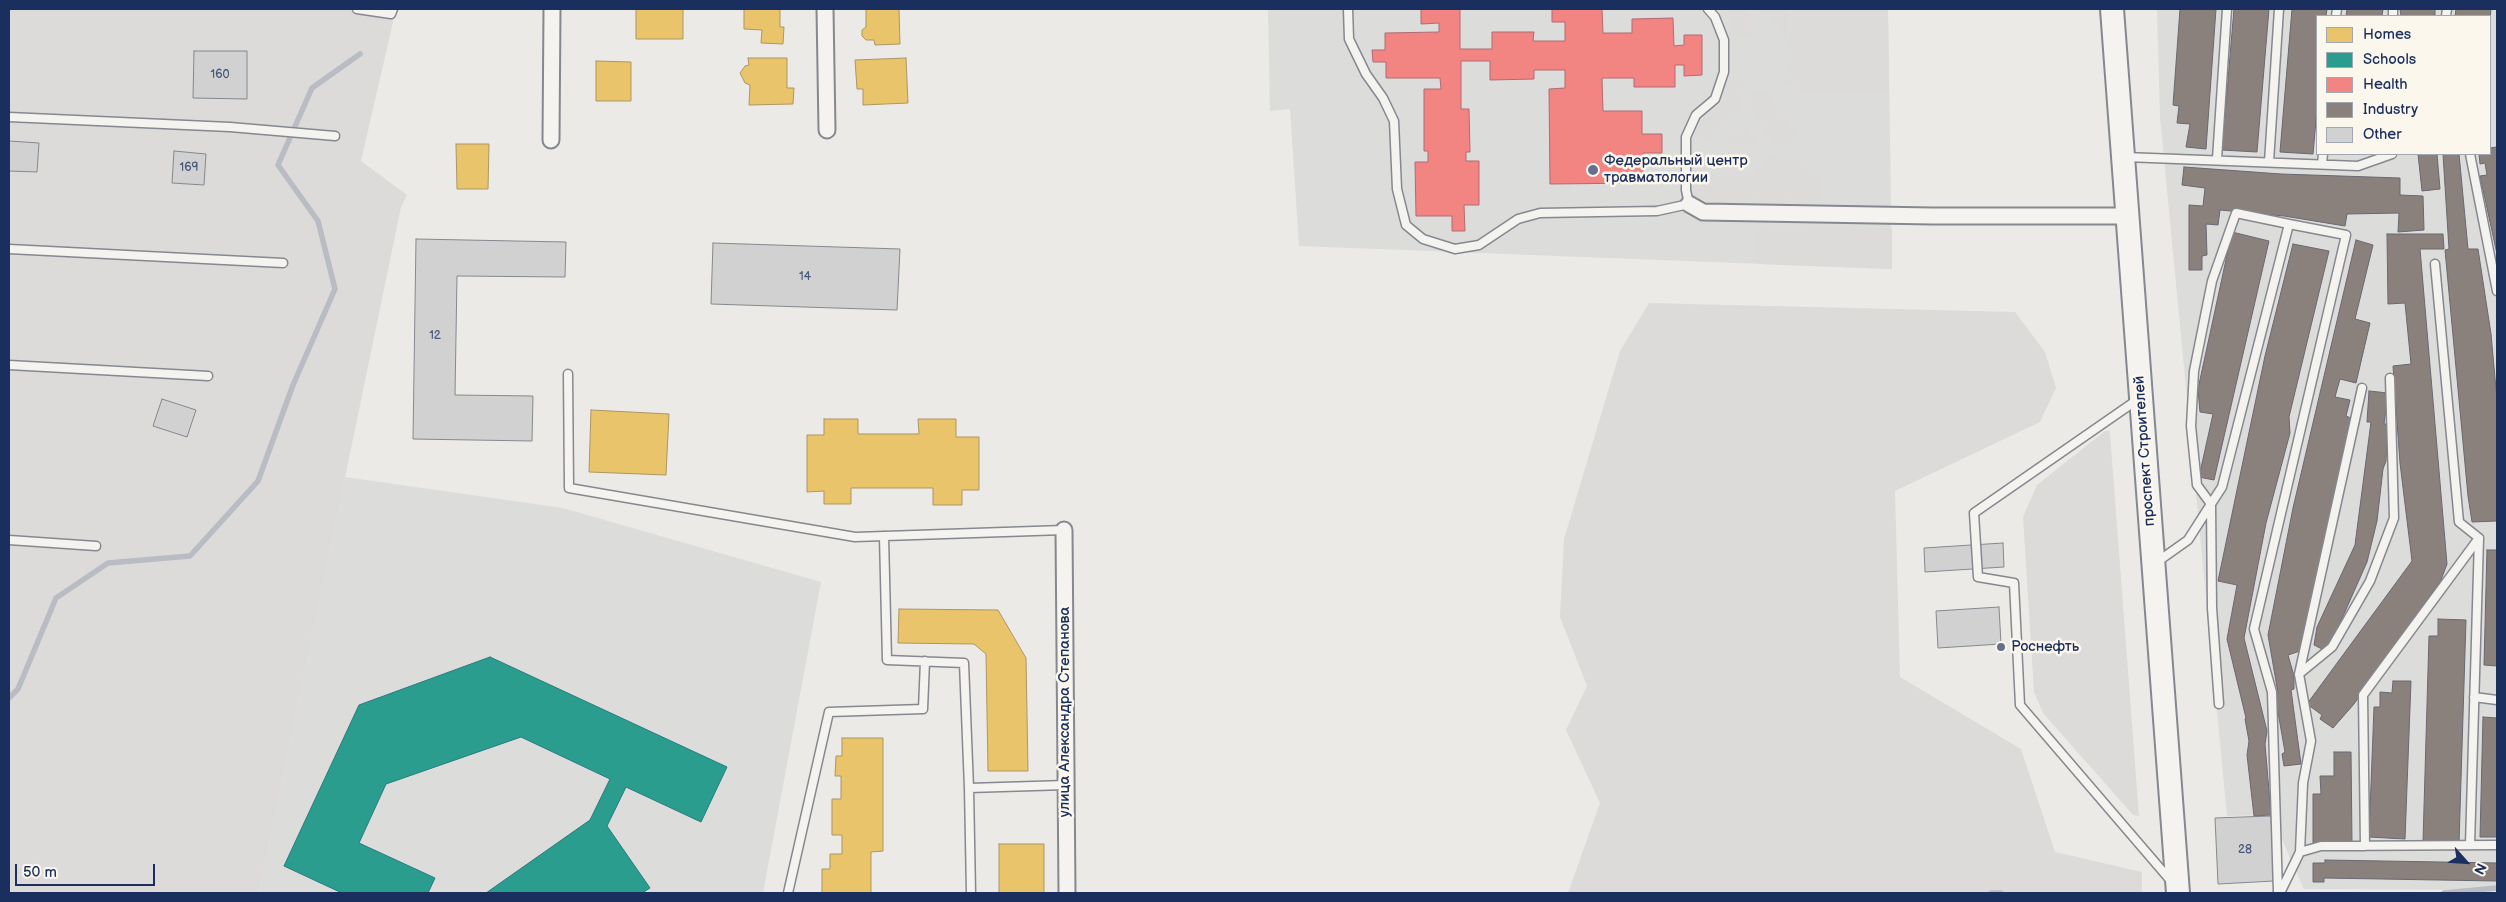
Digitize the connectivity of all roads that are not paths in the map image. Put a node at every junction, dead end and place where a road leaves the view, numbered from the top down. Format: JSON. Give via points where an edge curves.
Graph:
{"nodes":[{"id":1,"x":357,"y":9,"type":"edge"},
{"id":2,"x":392,"y":9,"type":"edge"},
{"id":3,"x":552,"y":9,"type":"edge"},
{"id":4,"x":825,"y":9,"type":"edge"},
{"id":5,"x":1348,"y":9,"type":"edge"},
{"id":6,"x":1708,"y":9,"type":"edge"},
{"id":7,"x":2112,"y":9,"type":"edge"},
{"id":8,"x":2227,"y":9,"type":"edge"},
{"id":9,"x":2279,"y":9,"type":"edge"},
{"id":10,"x":9,"y":117,"type":"edge"},
{"id":11,"x":827,"y":130,"type":"dead end"},
{"id":12,"x":335,"y":136,"type":"dead end"},
{"id":13,"x":551,"y":140,"type":"dead end"},
{"id":14,"x":2323,"y":155,"type":"edge"},
{"id":15,"x":2387,"y":155,"type":"edge"},
{"id":16,"x":2470,"y":155,"type":"edge"},
{"id":17,"x":2123,"y":157,"type":"junction"},
{"id":18,"x":2217,"y":159,"type":"junction"},
{"id":19,"x":2269,"y":162,"type":"junction"},
{"id":20,"x":2322,"y":164,"type":"junction"},
{"id":21,"x":1690,"y":204,"type":"junction"},
{"id":22,"x":2127,"y":216,"type":"junction"},
{"id":23,"x":2289,"y":224,"type":"junction"},
{"id":24,"x":9,"y":249,"type":"edge"},
{"id":25,"x":283,"y":262,"type":"dead end"},
{"id":26,"x":2435,"y":264,"type":"dead end"},
{"id":27,"x":2497,"y":291,"type":"edge"},
{"id":28,"x":9,"y":364,"type":"edge"},
{"id":29,"x":568,"y":374,"type":"dead end"},
{"id":30,"x":208,"y":376,"type":"dead end"},
{"id":31,"x":2390,"y":378,"type":"dead end"},
{"id":32,"x":2362,"y":388,"type":"dead end"},
{"id":33,"x":2141,"y":398,"type":"junction"},
{"id":34,"x":2211,"y":504,"type":"junction"},
{"id":35,"x":1064,"y":530,"type":"joint"},
{"id":36,"x":884,"y":536,"type":"junction"},
{"id":37,"x":2479,"y":538,"type":"junction"},
{"id":38,"x":9,"y":540,"type":"edge"},
{"id":39,"x":96,"y":546,"type":"dead end"},
{"id":40,"x":2154,"y":565,"type":"junction"},
{"id":41,"x":925,"y":661,"type":"junction"},
{"id":42,"x":2299,"y":674,"type":"junction"},
{"id":43,"x":2474,"y":697,"type":"junction"},
{"id":44,"x":2497,"y":700,"type":"edge"},
{"id":45,"x":2219,"y":704,"type":"dead end"},
{"id":46,"x":1066,"y":785,"type":"junction"},
{"id":47,"x":969,"y":788,"type":"junction"},
{"id":48,"x":2470,"y":845,"type":"junction"},
{"id":49,"x":2497,"y":845,"type":"edge"},
{"id":50,"x":2364,"y":846,"type":"junction"},
{"id":51,"x":2300,"y":852,"type":"junction"},
{"id":52,"x":2178,"y":891,"type":"edge"},
{"id":53,"x":788,"y":893,"type":"edge"},
{"id":54,"x":971,"y":893,"type":"edge"},
{"id":55,"x":1067,"y":893,"type":"edge"},
{"id":56,"x":2279,"y":893,"type":"edge"}],
"edges":[{"from":1,"to":2,"type":"lane","via":[[391,14]]},
{"from":3,"to":13,"type":"street"},
{"from":4,"to":11,"type":"street"},
{"from":5,"to":21,"type":"lane","via":[[1349,39],[1394,121],[1397,189],[1406,225],[1423,240],[1455,248],[1478,245],[1518,219],[1540,213],[1657,212]]},
{"from":6,"to":21,"type":"lane","via":[[1715,17],[1724,40],[1724,72],[1715,99],[1696,115],[1686,137],[1686,190]]},
{"from":7,"to":17,"type":"main road","name":"проспект Строителей"},
{"from":8,"to":18,"type":"lane"},
{"from":9,"to":19,"type":"lane"},
{"from":10,"to":12,"type":"lane","via":[[230,127]]},
{"from":14,"to":20,"type":"lane"},
{"from":15,"to":20,"type":"lane","via":[[2358,166]]},
{"from":16,"to":27,"type":"lane"},
{"from":17,"to":18,"type":"lane"},
{"from":17,"to":22,"type":"main road","name":"проспект Строителей"},
{"from":18,"to":19,"type":"lane"},
{"from":19,"to":20,"type":"lane"},
{"from":21,"to":22,"type":"street","via":[[1703,212]]},
{"from":22,"to":33,"type":"main road","name":"проспект Строителей"},
{"from":23,"to":34,"type":"lane","via":[[2222,487]]},
{"from":23,"to":34,"type":"lane","via":[[2236,213],[2212,281],[2194,371],[2191,426],[2198,485]]},
{"from":23,"to":56,"type":"lane","via":[[2346,235],[2254,629],[2272,692]]},
{"from":24,"to":25,"type":"lane"},
{"from":26,"to":37,"type":"lane","via":[[2458,522]]},
{"from":28,"to":30,"type":"lane"},
{"from":29,"to":36,"type":"lane","via":[[569,488],[855,537]]},
{"from":31,"to":42,"type":"lane","via":[[2394,518],[2370,581],[2332,647]]},
{"from":32,"to":42,"type":"lane"},
{"from":33,"to":40,"type":"main road","name":"проспект Строителей"},
{"from":33,"to":52,"type":"lane","via":[[1974,513],[1978,577],[2014,583],[2020,705]]},
{"from":34,"to":40,"type":"lane","via":[[2188,540]]},
{"from":34,"to":45,"type":"lane","via":[[2212,608]]},
{"from":35,"to":36,"type":"lane"},
{"from":35,"to":46,"type":"street","name":"улица Александра Степанова"},
{"from":36,"to":41,"type":"lane","via":[[887,660]]},
{"from":37,"to":43,"type":"lane"},
{"from":37,"to":50,"type":"lane","via":[[2363,695]]},
{"from":38,"to":39,"type":"lane"},
{"from":40,"to":52,"type":"main road","name":"проспект Строителей"},
{"from":41,"to":47,"type":"lane","via":[[964,663]]},
{"from":41,"to":53,"type":"lane","via":[[923,709],[829,712]]},
{"from":42,"to":51,"type":"lane","via":[[2311,741],[2303,783]]},
{"from":43,"to":44,"type":"lane"},
{"from":43,"to":48,"type":"lane"},
{"from":46,"to":47,"type":"lane"},
{"from":46,"to":55,"type":"street","name":"улица Александра Степанова"},
{"from":47,"to":54,"type":"lane"},
{"from":48,"to":49,"type":"lane"},
{"from":48,"to":50,"type":"lane"},
{"from":50,"to":51,"type":"lane","via":[[2321,846]]},
{"from":51,"to":56,"type":"lane"}]}
